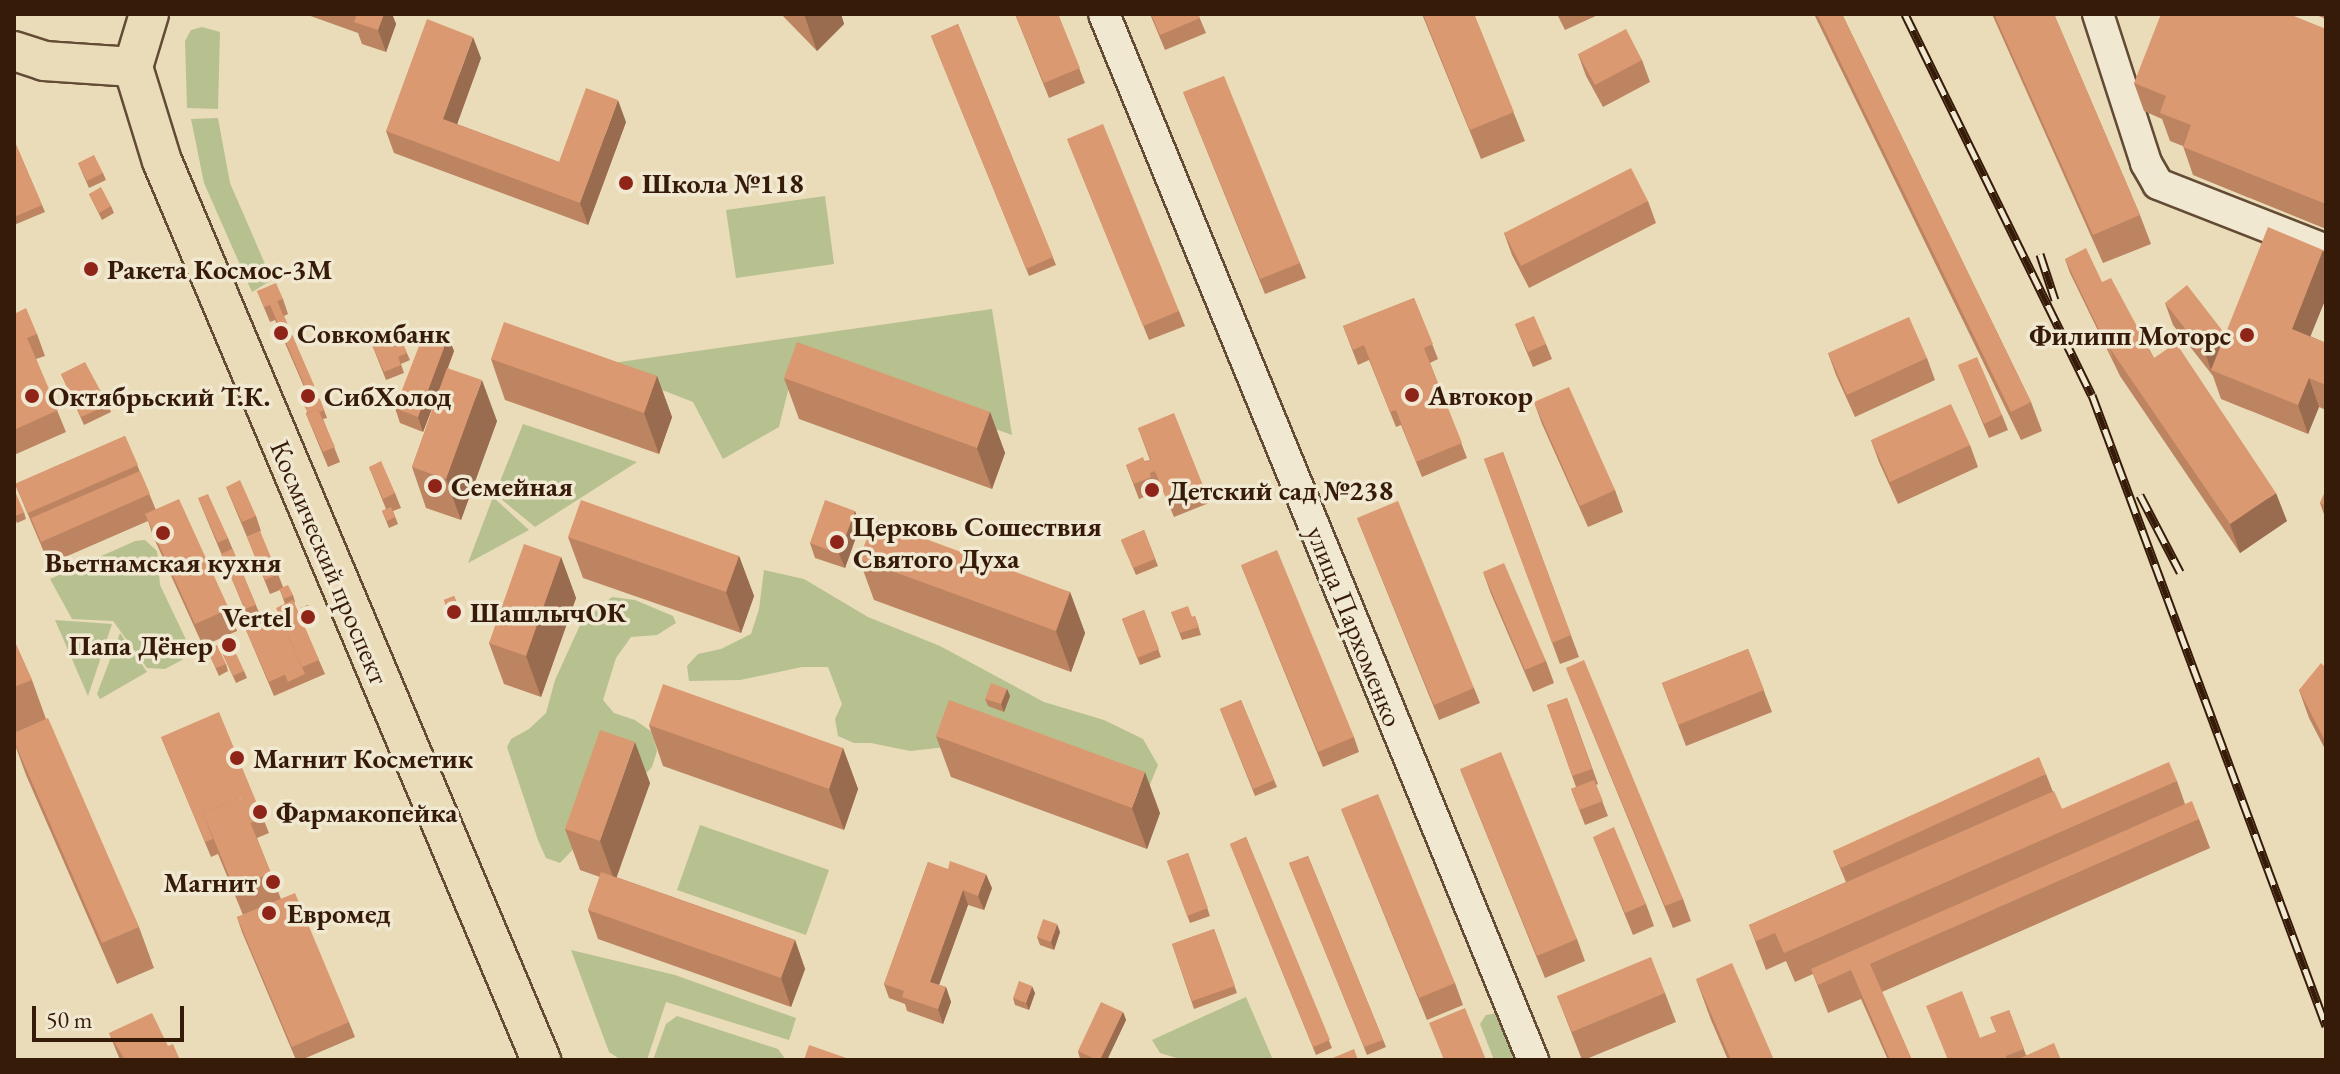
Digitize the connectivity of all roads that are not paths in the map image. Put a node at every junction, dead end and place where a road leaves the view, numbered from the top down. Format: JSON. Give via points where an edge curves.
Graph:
{"nodes":[{"id":1,"x":149,"y":14,"type":"edge"},
{"id":2,"x":1104,"y":14,"type":"edge"},
{"id":3,"x":2098,"y":14,"type":"edge"},
{"id":4,"x":14,"y":51,"type":"edge"},
{"id":5,"x":133,"y":67,"type":"junction"},
{"id":6,"x":2326,"y":250,"type":"edge"},
{"id":7,"x":541,"y":1060,"type":"edge"},
{"id":8,"x":1533,"y":1060,"type":"edge"}],
"edges":[{"from":1,"to":5,"type":"main road"},
{"from":2,"to":8,"type":"street","name":"улица Пархоменко"},
{"from":3,"to":6,"type":"street","via":[[2146,163],[2158,184]]},
{"from":4,"to":5,"type":"main road","via":[[44,61]]},
{"from":5,"to":7,"type":"main road","name":"Космический проспект","via":[[181,210]]}]}
